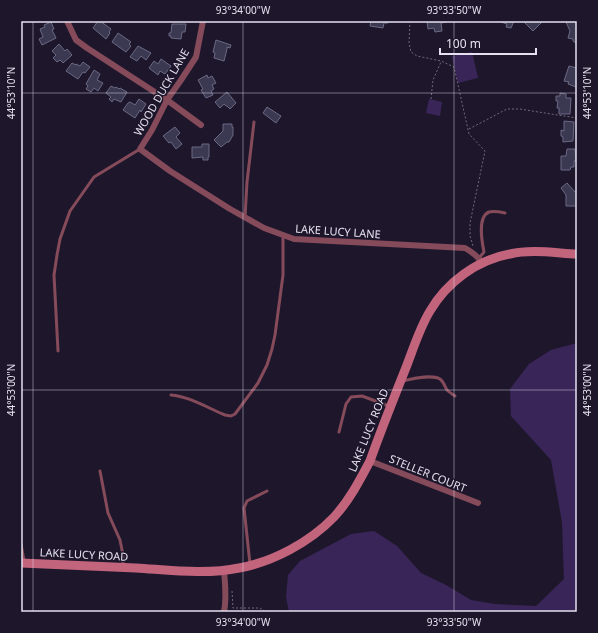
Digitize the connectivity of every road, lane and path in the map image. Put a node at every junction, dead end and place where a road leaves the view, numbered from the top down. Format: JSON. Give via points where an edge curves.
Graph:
{"nodes":[{"id":1,"x":67,"y":21,"type":"edge"},
{"id":2,"x":203,"y":21,"type":"edge"},
{"id":3,"x":410,"y":21,"type":"edge"},
{"id":4,"x":441,"y":61,"type":"junction"},
{"id":5,"x":431,"y":99,"type":"dead end"},
{"id":6,"x":167,"y":100,"type":"junction"},
{"id":7,"x":577,"y":118,"type":"edge"},
{"id":8,"x":254,"y":122,"type":"dead end"},
{"id":9,"x":201,"y":125,"type":"dead end"},
{"id":10,"x":468,"y":129,"type":"junction"},
{"id":11,"x":140,"y":149,"type":"junction"},
{"id":12,"x":505,"y":213,"type":"dead end"},
{"id":13,"x":245,"y":217,"type":"junction"},
{"id":14,"x":283,"y":235,"type":"junction"},
{"id":15,"x":473,"y":252,"type":"junction"},
{"id":16,"x":577,"y":254,"type":"edge"},
{"id":17,"x":481,"y":261,"type":"junction"},
{"id":18,"x":58,"y":351,"type":"dead end"},
{"id":19,"x":400,"y":382,"type":"junction"},
{"id":20,"x":170,"y":395,"type":"dead end"},
{"id":21,"x":455,"y":396,"type":"dead end"},
{"id":22,"x":391,"y":406,"type":"junction"},
{"id":23,"x":339,"y":432,"type":"dead end"},
{"id":24,"x":370,"y":461,"type":"junction"},
{"id":25,"x":100,"y":471,"type":"dead end"},
{"id":26,"x":267,"y":491,"type":"dead end"},
{"id":27,"x":478,"y":504,"type":"dead end"},
{"id":28,"x":21,"y":544,"type":"edge"},
{"id":29,"x":22,"y":563,"type":"edge"},
{"id":30,"x":250,"y":566,"type":"junction"},
{"id":31,"x":124,"y":567,"type":"junction"},
{"id":32,"x":224,"y":570,"type":"junction"},
{"id":33,"x":232,"y":592,"type":"dead end"},
{"id":34,"x":224,"y":612,"type":"edge"},
{"id":35,"x":266,"y":612,"type":"edge"}],
"edges":[{"from":1,"to":6,"type":"street","via":[[76,40]]},
{"from":2,"to":6,"type":"street","name":"WOOD DUCK LANE","via":[[196,57]]},
{"from":3,"to":4,"type":"path","via":[[411,52],[417,56]]},
{"from":4,"to":5,"type":"path","via":[[433,80]]},
{"from":4,"to":10,"type":"path","via":[[454,67]]},
{"from":6,"to":9,"type":"street"},
{"from":6,"to":11,"type":"street","name":"WOOD DUCK LANE"},
{"from":7,"to":10,"type":"path","via":[[507,109]]},
{"from":8,"to":13,"type":"lane"},
{"from":10,"to":15,"type":"path","via":[[469,134],[485,152],[470,222]]},
{"from":11,"to":13,"type":"street","name":"LAKE LUCY LANE","via":[[170,171]]},
{"from":11,"to":18,"type":"lane","via":[[94,177],[70,211],[60,239],[54,275]]},
{"from":12,"to":17,"type":"lane","via":[[492,212],[485,215],[482,228],[484,252]]},
{"from":13,"to":14,"type":"street","name":"LAKE LUCY LANE"},
{"from":14,"to":15,"type":"street","name":"LAKE LUCY LANE","via":[[294,239],[465,248]]},
{"from":14,"to":20,"type":"lane","via":[[283,275],[275,335],[268,365],[258,383],[231,416]]},
{"from":15,"to":17,"type":"street"},
{"from":16,"to":17,"type":"street","name":"LAKE LUCY ROAD","via":[[520,252]]},
{"from":17,"to":19,"type":"street","name":"LAKE LUCY ROAD","via":[[446,289],[436,301]]},
{"from":19,"to":21,"type":"lane","via":[[418,378],[440,379]]},
{"from":19,"to":22,"type":"street","name":"LAKE LUCY ROAD"},
{"from":22,"to":23,"type":"lane","via":[[362,396],[351,397],[346,404]]},
{"from":22,"to":24,"type":"street","name":"LAKE LUCY ROAD"},
{"from":24,"to":27,"type":"street","name":"STELLER COURT"},
{"from":24,"to":30,"type":"street","name":"LAKE LUCY ROAD","via":[[348,498],[324,526],[302,543]]},
{"from":25,"to":31,"type":"lane","via":[[108,514],[120,540]]},
{"from":26,"to":30,"type":"lane","via":[[247,501],[244,508]]},
{"from":28,"to":29,"type":"lane"},
{"from":29,"to":31,"type":"street","name":"LAKE LUCY ROAD"},
{"from":30,"to":32,"type":"street","name":"LAKE LUCY ROAD"},
{"from":31,"to":32,"type":"street","name":"LAKE LUCY ROAD","via":[[203,572]]},
{"from":32,"to":34,"type":"street"},
{"from":33,"to":35,"type":"path","via":[[233,608],[260,608]]}]}
